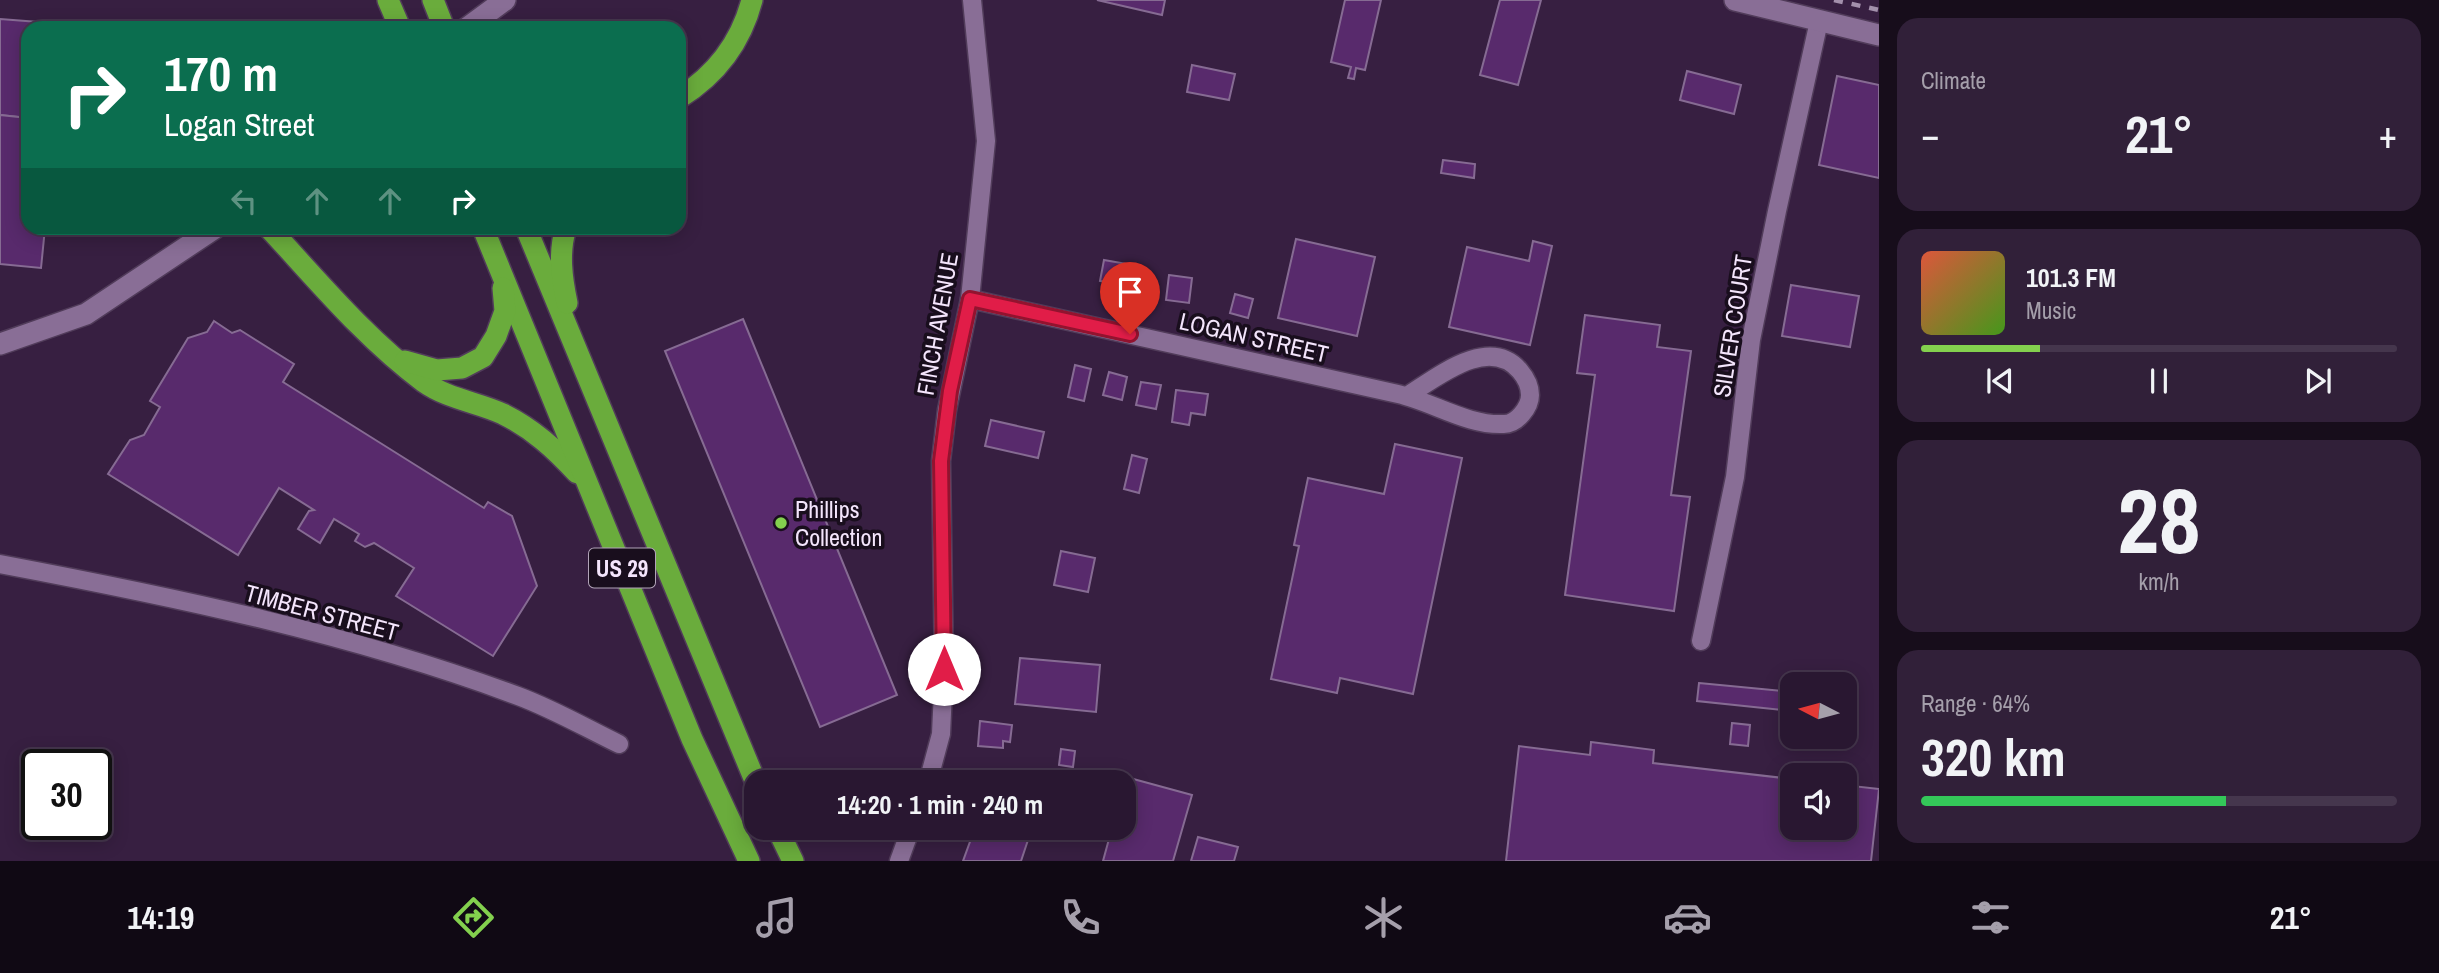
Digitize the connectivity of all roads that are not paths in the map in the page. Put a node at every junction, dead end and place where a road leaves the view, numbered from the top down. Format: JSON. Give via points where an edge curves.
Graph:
{"nodes":[{"id":1,"x":388,"y":0,"type":"edge"},
{"id":2,"x":433,"y":0,"type":"edge"},
{"id":3,"x":752,"y":0,"type":"edge"},
{"id":4,"x":972,"y":0,"type":"edge"},
{"id":5,"x":1735,"y":0,"type":"edge"},
{"id":6,"x":500,"y":3,"type":"edge"},
{"id":7,"x":397,"y":21,"type":"edge"},
{"id":8,"x":441,"y":21,"type":"edge"},
{"id":9,"x":476,"y":21,"type":"edge"},
{"id":10,"x":1819,"y":21,"type":"junction"},
{"id":11,"x":1879,"y":34,"type":"edge"},
{"id":12,"x":686,"y":93,"type":"edge"},
{"id":13,"x":204,"y":235,"type":"edge"},
{"id":14,"x":275,"y":235,"type":"edge"},
{"id":15,"x":486,"y":235,"type":"edge"},
{"id":16,"x":529,"y":235,"type":"edge"},
{"id":17,"x":564,"y":235,"type":"edge"},
{"id":18,"x":502,"y":273,"type":"junction"},
{"id":19,"x":970,"y":299,"type":"junction"},
{"id":20,"x":0,"y":344,"type":"edge"},
{"id":21,"x":578,"y":353,"type":"junction"},
{"id":22,"x":397,"y":358,"type":"junction"},
{"id":23,"x":1407,"y":396,"type":"junction"},
{"id":24,"x":588,"y":485,"type":"junction"},
{"id":25,"x":0,"y":564,"type":"edge"},
{"id":26,"x":1701,"y":641,"type":"dead end"},
{"id":27,"x":619,"y":744,"type":"dead end"},
{"id":28,"x":751,"y":770,"type":"edge"},
{"id":29,"x":931,"y":770,"type":"edge"},
{"id":30,"x":783,"y":840,"type":"edge"},
{"id":31,"x":907,"y":840,"type":"edge"},
{"id":32,"x":749,"y":861,"type":"edge"},
{"id":33,"x":793,"y":861,"type":"edge"},
{"id":34,"x":899,"y":861,"type":"edge"}],
"edges":[{"from":1,"to":7,"type":"highway"},
{"from":2,"to":8,"type":"highway"},
{"from":3,"to":12,"type":"highway","via":[[746,22],[725,59]]},
{"from":4,"to":19,"type":"street","name":"FINCH AVENUE","via":[[986,141]]},
{"from":5,"to":10,"type":"street"},
{"from":6,"to":9,"type":"street"},
{"from":10,"to":11,"type":"street"},
{"from":10,"to":26,"type":"street","name":"SILVER COURT","via":[[1751,340],[1735,477]]},
{"from":13,"to":20,"type":"street","via":[[86,314]]},
{"from":14,"to":22,"type":"highway","via":[[357,323]]},
{"from":15,"to":18,"type":"highway","number":"US 29"},
{"from":16,"to":21,"type":"highway","number":"US 29"},
{"from":17,"to":21,"type":"highway","via":[[562,278]]},
{"from":18,"to":22,"type":"highway","via":[[505,311],[483,356],[462,369],[437,370]]},
{"from":18,"to":24,"type":"highway","number":"US 29"},
{"from":19,"to":23,"type":"street","name":"LOGAN STREET"},
{"from":19,"to":29,"type":"street","name":"FINCH AVENUE","via":[[941,461],[944,669],[941,734]]},
{"from":21,"to":28,"type":"highway","number":"US 29"},
{"from":22,"to":24,"type":"highway","via":[[425,383],[536,433]]},
{"from":23,"to":23,"type":"street","name":"LOGAN STREET","via":[[1483,422],[1507,425],[1529,403],[1530,393],[1527,380],[1516,367],[1494,358],[1478,358],[1460,363]]},
{"from":24,"to":32,"type":"highway","number":"US 29","via":[[692,739]]},
{"from":25,"to":27,"type":"street","name":"TIMBER STREET","via":[[340,640],[521,697]]},
{"from":30,"to":33,"type":"highway"},
{"from":31,"to":34,"type":"street"}]}
